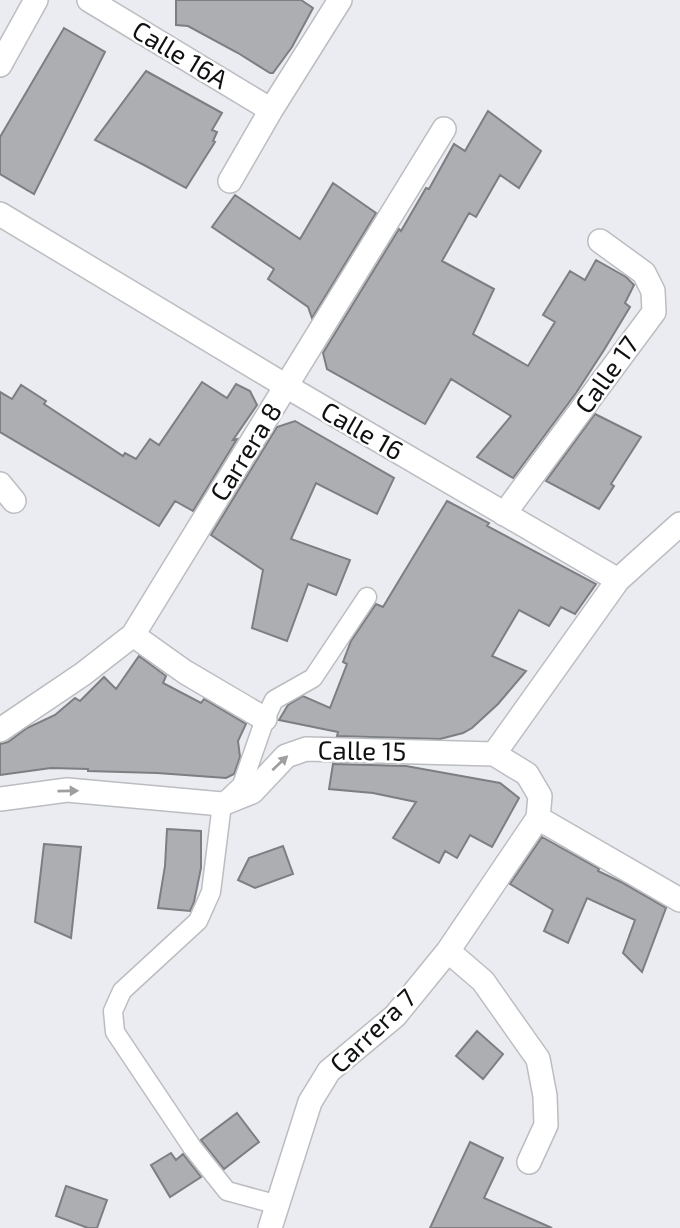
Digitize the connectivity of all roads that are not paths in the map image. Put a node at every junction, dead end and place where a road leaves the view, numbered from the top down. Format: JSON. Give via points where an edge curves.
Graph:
{"nodes":[{"id":1,"x":36,"y":0,"type":"edge"},
{"id":2,"x":89,"y":0,"type":"edge"},
{"id":3,"x":340,"y":0,"type":"edge"},
{"id":4,"x":0,"y":65,"type":"edge"},
{"id":5,"x":271,"y":110,"type":"junction"},
{"id":6,"x":444,"y":129,"type":"dead end"},
{"id":7,"x":230,"y":181,"type":"dead end"},
{"id":8,"x":0,"y":214,"type":"edge"},
{"id":9,"x":600,"y":241,"type":"dead end"},
{"id":10,"x":286,"y":386,"type":"junction"},
{"id":11,"x":504,"y":514,"type":"junction"},
{"id":12,"x":680,"y":524,"type":"edge"},
{"id":13,"x":618,"y":580,"type":"junction"},
{"id":14,"x":367,"y":597,"type":"dead end"},
{"id":15,"x":133,"y":635,"type":"junction"},
{"id":16,"x":265,"y":719,"type":"junction"},
{"id":17,"x":0,"y":730,"type":"edge"},
{"id":18,"x":494,"y":754,"type":"junction"},
{"id":19,"x":0,"y":800,"type":"edge"},
{"id":20,"x":222,"y":804,"type":"junction"},
{"id":21,"x":537,"y":818,"type":"junction"},
{"id":22,"x":680,"y":900,"type":"edge"},
{"id":23,"x":448,"y":951,"type":"junction"},
{"id":24,"x":529,"y":1162,"type":"dead end"},
{"id":25,"x":278,"y":1205,"type":"junction"},
{"id":26,"x":270,"y":1228,"type":"edge"}],
"edges":[{"from":1,"to":4,"type":"street"},
{"from":2,"to":5,"type":"street","name":"Calle 16A"},
{"from":3,"to":5,"type":"street"},
{"from":5,"to":7,"type":"street"},
{"from":6,"to":10,"type":"street","name":"Carrera 8"},
{"from":8,"to":10,"type":"street","name":"Calle 16"},
{"from":9,"to":11,"type":"street","name":"Calle 17","via":[[644,273],[653,291],[654,312]]},
{"from":10,"to":11,"type":"street","name":"Calle 16"},
{"from":10,"to":15,"type":"street","name":"Carrera 8"},
{"from":11,"to":13,"type":"street","name":"Calle 16"},
{"from":12,"to":13,"type":"street"},
{"from":13,"to":18,"type":"street"},
{"from":14,"to":16,"type":"street","via":[[313,678],[274,701]]},
{"from":15,"to":16,"type":"street","via":[[185,673]]},
{"from":15,"to":17,"type":"street","name":"Carrera 8"},
{"from":16,"to":20,"type":"street","via":[[242,785]]},
{"from":20,"to":18,"type":"street","name":"Calle 15","one_way":true,"via":[[252,792],[286,756],[306,749]]},
{"from":18,"to":21,"type":"street","name":"Calle 15","via":[[527,774],[540,796]]},
{"from":19,"to":20,"type":"street","name":"Calle 15","one_way":true,"via":[[67,790]]},
{"from":20,"to":25,"type":"street","via":[[211,892],[198,921],[122,991],[113,1011],[115,1032],[228,1191]]},
{"from":21,"to":22,"type":"street"},
{"from":21,"to":23,"type":"street","name":"Carrera 7"},
{"from":23,"to":24,"type":"street","via":[[484,981],[537,1059],[546,1125]]},
{"from":23,"to":25,"type":"street","name":"Carrera 7","via":[[395,1016],[329,1071],[310,1102]]},
{"from":25,"to":26,"type":"street","name":"Carrera 7"}]}
